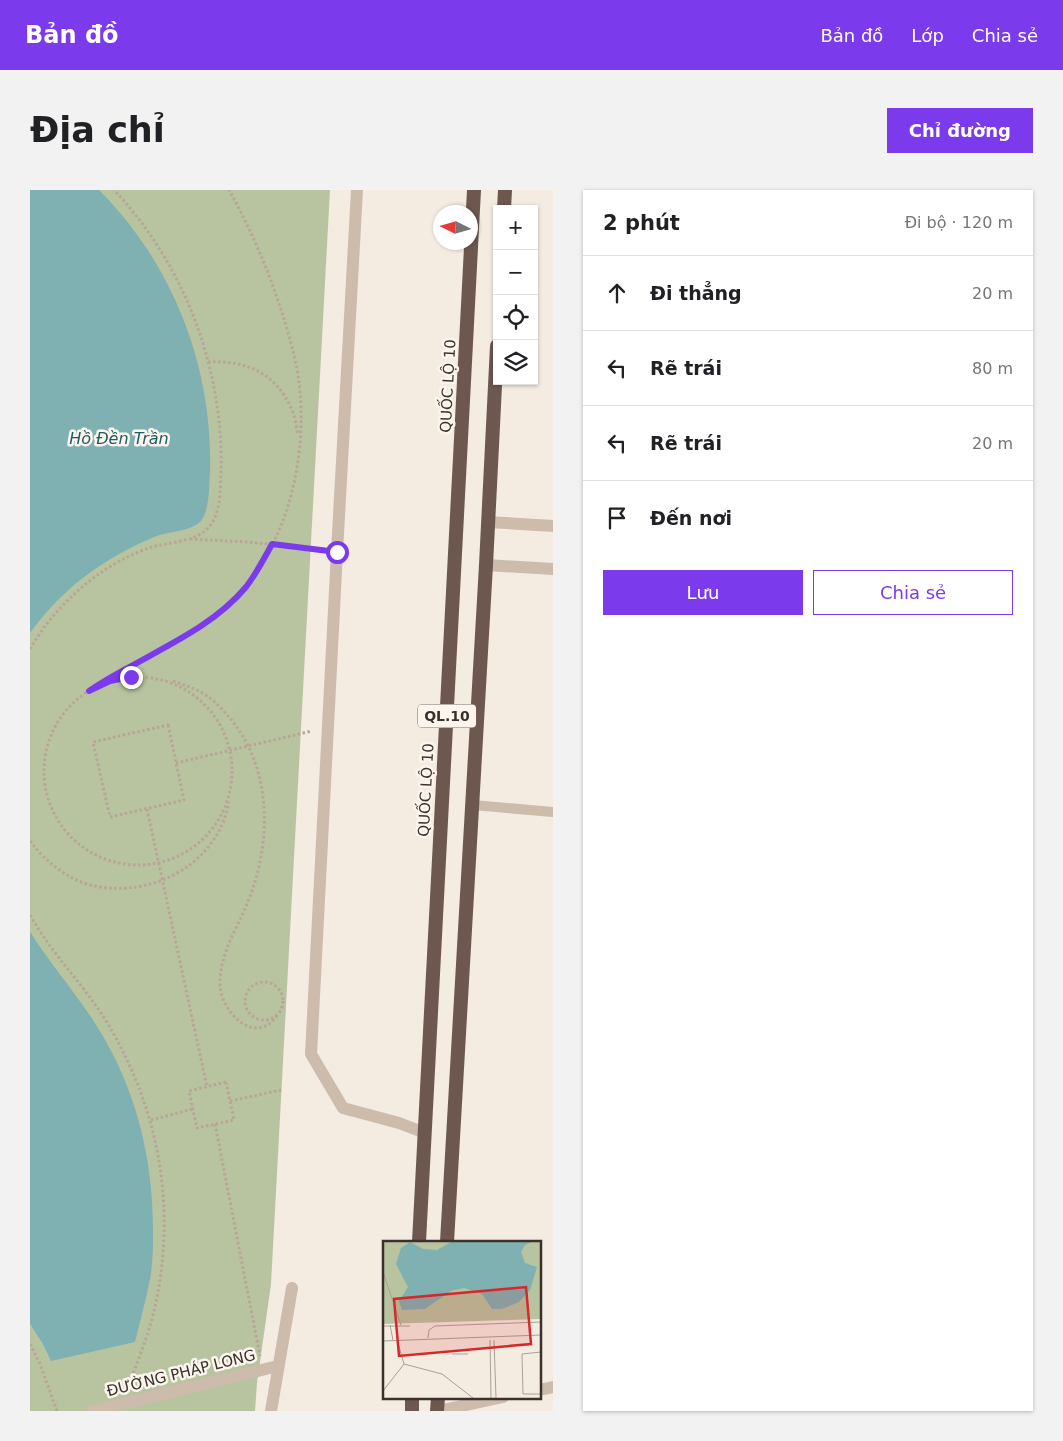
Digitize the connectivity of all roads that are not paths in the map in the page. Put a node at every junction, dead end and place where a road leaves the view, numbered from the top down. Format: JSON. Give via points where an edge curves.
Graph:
{"nodes":[{"id":1,"x":357,"y":190,"type":"edge"},
{"id":2,"x":474,"y":190,"type":"edge"},
{"id":3,"x":504,"y":190,"type":"edge"},
{"id":4,"x":504,"y":205,"type":"edge"},
{"id":5,"x":495,"y":385,"type":"edge"},
{"id":6,"x":488,"y":522,"type":"junction"},
{"id":7,"x":553,"y":526,"type":"edge"},
{"id":8,"x":486,"y":565,"type":"junction"},
{"id":9,"x":553,"y":568,"type":"edge"},
{"id":10,"x":472,"y":805,"type":"junction"},
{"id":11,"x":553,"y":812,"type":"edge"},
{"id":12,"x":424,"y":1133,"type":"junction"},
{"id":13,"x":419,"y":1241,"type":"edge"},
{"id":14,"x":447,"y":1241,"type":"edge"},
{"id":15,"x":292,"y":1288,"type":"dead end"},
{"id":16,"x":278,"y":1366,"type":"junction"},
{"id":17,"x":553,"y":1387,"type":"edge"},
{"id":18,"x":540,"y":1390,"type":"edge"},
{"id":19,"x":412,"y":1398,"type":"edge"},
{"id":20,"x":438,"y":1398,"type":"edge"},
{"id":21,"x":498,"y":1398,"type":"edge"},
{"id":22,"x":92,"y":1411,"type":"edge"},
{"id":23,"x":271,"y":1411,"type":"edge"},
{"id":24,"x":412,"y":1411,"type":"edge"},
{"id":25,"x":438,"y":1411,"type":"edge"}],
"edges":[{"from":1,"to":12,"type":"street","via":[[311,1054],[343,1108]]},
{"from":2,"to":12,"type":"highway","name":"QUỐC LỘ 10","number":"QL.10"},
{"from":3,"to":4,"type":"highway"},
{"from":5,"to":6,"type":"highway","number":"QL.10"},
{"from":6,"to":7,"type":"street"},
{"from":6,"to":8,"type":"highway","number":"QL.10"},
{"from":8,"to":9,"type":"street"},
{"from":8,"to":10,"type":"highway","number":"QL.10"},
{"from":10,"to":11,"type":"lane"},
{"from":10,"to":14,"type":"highway","number":"QL.10"},
{"from":12,"to":13,"type":"highway","name":"QUỐC LỘ 10","number":"QL.10"},
{"from":15,"to":16,"type":"street"},
{"from":16,"to":22,"type":"street","name":"ĐƯỜNG PHÁP LONG"},
{"from":16,"to":23,"type":"street"},
{"from":17,"to":18,"type":"street"},
{"from":19,"to":24,"type":"highway"},
{"from":20,"to":25,"type":"highway"},
{"from":21,"to":25,"type":"street"}]}
